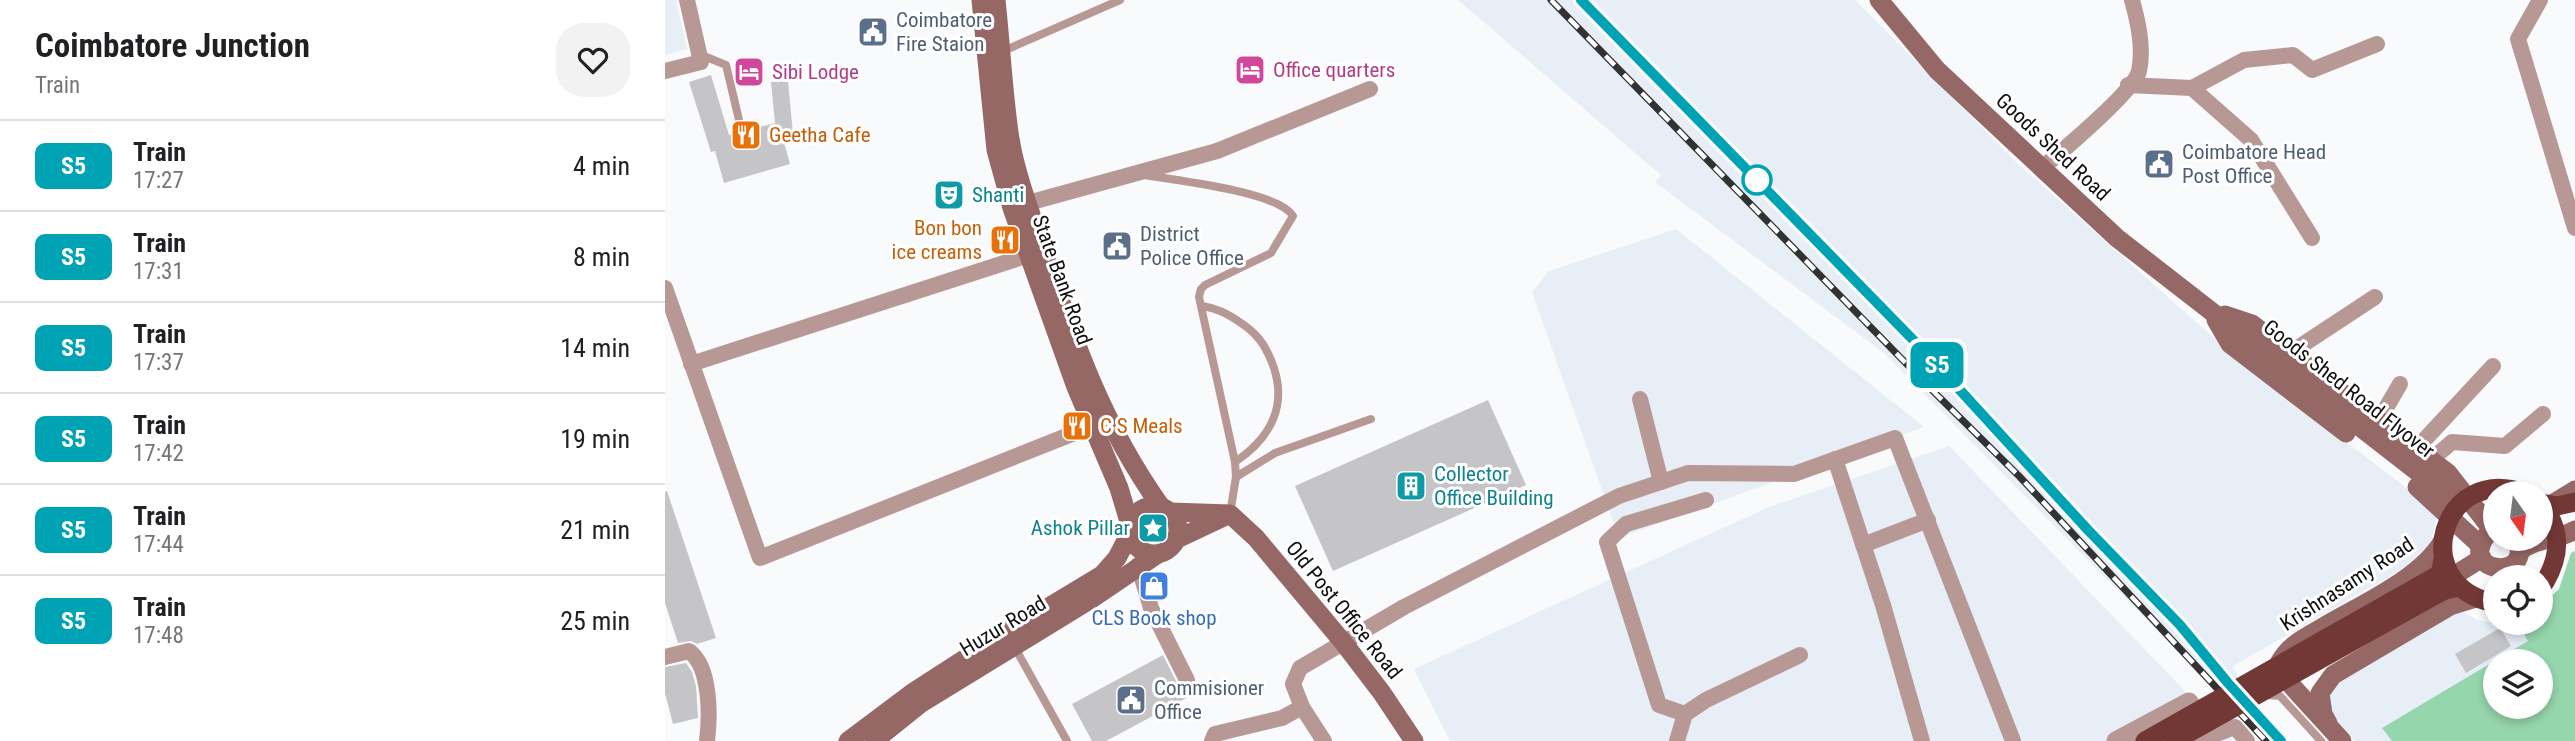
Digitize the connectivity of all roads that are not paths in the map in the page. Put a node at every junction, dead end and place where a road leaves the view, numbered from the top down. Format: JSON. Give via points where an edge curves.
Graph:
{"nodes":[{"id":1,"x":687,"y":0,"type":"edge"},
{"id":2,"x":981,"y":0,"type":"edge"},
{"id":3,"x":996,"y":0,"type":"edge"},
{"id":4,"x":1120,"y":0,"type":"edge"},
{"id":5,"x":1879,"y":0,"type":"edge"},
{"id":6,"x":2132,"y":0,"type":"edge"},
{"id":7,"x":2540,"y":0,"type":"edge"},
{"id":8,"x":2377,"y":44,"type":"dead end"},
{"id":9,"x":1002,"y":52,"type":"junction"},
{"id":10,"x":699,"y":54,"type":"junction"},
{"id":11,"x":665,"y":71,"type":"edge"},
{"id":12,"x":2128,"y":85,"type":"junction"},
{"id":13,"x":2192,"y":88,"type":"junction"},
{"id":14,"x":1370,"y":89,"type":"dead end"},
{"id":15,"x":739,"y":120,"type":"dead end"},
{"id":16,"x":2042,"y":168,"type":"junction"},
{"id":17,"x":1136,"y":173,"type":"junction"},
{"id":18,"x":1028,"y":204,"type":"junction"},
{"id":19,"x":2575,"y":228,"type":"edge"},
{"id":20,"x":2312,"y":238,"type":"dead end"},
{"id":21,"x":1029,"y":256,"type":"junction"},
{"id":22,"x":665,"y":288,"type":"edge"},
{"id":23,"x":2375,"y":297,"type":"dead end"},
{"id":24,"x":1202,"y":306,"type":"junction"},
{"id":25,"x":2211,"y":310,"type":"junction"},
{"id":26,"x":2290,"y":353,"type":"junction"},
{"id":27,"x":691,"y":364,"type":"junction"},
{"id":28,"x":2493,"y":366,"type":"dead end"},
{"id":29,"x":2400,"y":384,"type":"dead end"},
{"id":30,"x":1640,"y":399,"type":"dead end"},
{"id":31,"x":2543,"y":414,"type":"dead end"},
{"id":32,"x":1371,"y":419,"type":"dead end"},
{"id":33,"x":2379,"y":420,"type":"junction"},
{"id":34,"x":1092,"y":425,"type":"junction"},
{"id":35,"x":2424,"y":455,"type":"junction"},
{"id":36,"x":1835,"y":459,"type":"junction"},
{"id":37,"x":1235,"y":462,"type":"junction"},
{"id":38,"x":1236,"y":477,"type":"junction"},
{"id":39,"x":1661,"y":482,"type":"junction"},
{"id":40,"x":2483,"y":490,"type":"edge"},
{"id":41,"x":2575,"y":490,"type":"edge"},
{"id":42,"x":1706,"y":499,"type":"dead end"},
{"id":43,"x":2575,"y":502,"type":"edge"},
{"id":44,"x":2459,"y":504,"type":"junction"},
{"id":45,"x":2553,"y":505,"type":"edge"},
{"id":46,"x":2553,"y":505,"type":"edge"},
{"id":47,"x":1165,"y":510,"type":"junction"},
{"id":48,"x":1230,"y":514,"type":"junction"},
{"id":49,"x":1928,"y":520,"type":"junction"},
{"id":50,"x":2553,"y":522,"type":"edge"},
{"id":51,"x":1130,"y":529,"type":"junction"},
{"id":52,"x":2575,"y":530,"type":"edge"},
{"id":53,"x":2483,"y":532,"type":"edge"},
{"id":54,"x":2483,"y":538,"type":"edge"},
{"id":55,"x":2553,"y":538,"type":"edge"},
{"id":56,"x":1175,"y":540,"type":"junction"},
{"id":57,"x":1863,"y":545,"type":"junction"},
{"id":58,"x":2443,"y":550,"type":"junction"},
{"id":59,"x":2483,"y":551,"type":"edge"},
{"id":60,"x":2489,"y":551,"type":"edge"},
{"id":61,"x":2517,"y":551,"type":"edge"},
{"id":62,"x":1158,"y":554,"type":"junction"},
{"id":63,"x":1138,"y":565,"type":"junction"},
{"id":64,"x":2553,"y":568,"type":"edge"},
{"id":65,"x":2463,"y":587,"type":"junction"},
{"id":66,"x":2483,"y":597,"type":"edge"},
{"id":67,"x":1343,"y":642,"type":"junction"},
{"id":68,"x":1014,"y":646,"type":"junction"},
{"id":69,"x":1800,"y":654,"type":"dead end"},
{"id":70,"x":665,"y":657,"type":"edge"},
{"id":71,"x":1187,"y":680,"type":"dead end"},
{"id":72,"x":2248,"y":693,"type":"dead end"},
{"id":73,"x":1302,"y":707,"type":"junction"},
{"id":74,"x":1685,"y":714,"type":"junction"},
{"id":75,"x":2332,"y":737,"type":"edge"},
{"id":76,"x":2207,"y":738,"type":"edge"},
{"id":77,"x":707,"y":741,"type":"edge"},
{"id":78,"x":848,"y":741,"type":"edge"},
{"id":79,"x":874,"y":741,"type":"edge"},
{"id":80,"x":1067,"y":741,"type":"edge"},
{"id":81,"x":1212,"y":741,"type":"edge"},
{"id":82,"x":1324,"y":741,"type":"edge"},
{"id":83,"x":1414,"y":741,"type":"edge"},
{"id":84,"x":1677,"y":741,"type":"edge"},
{"id":85,"x":1922,"y":741,"type":"edge"},
{"id":86,"x":2013,"y":741,"type":"edge"},
{"id":87,"x":2116,"y":741,"type":"edge"},
{"id":88,"x":2145,"y":741,"type":"edge"},
{"id":89,"x":2174,"y":741,"type":"edge"},
{"id":90,"x":2248,"y":741,"type":"edge"}],
"edges":[{"from":1,"to":10,"type":"street"},
{"from":2,"to":21,"type":"main road","name":"State Bank Road","via":[[996,150]]},
{"from":3,"to":9,"type":"main road","name":"State Bank Road"},
{"from":4,"to":9,"type":"lane"},
{"from":5,"to":16,"type":"main road","name":"Goods Shed Road","via":[[1937,69]]},
{"from":6,"to":12,"type":"street","via":[[2140,29],[2139,73]]},
{"from":7,"to":19,"type":"street","via":[[2518,39]]},
{"from":8,"to":13,"type":"street","via":[[2312,70],[2293,55],[2244,60]]},
{"from":9,"to":18,"type":"main road","name":"State Bank Road","via":[[1010,139]]},
{"from":10,"to":11,"type":"street","via":[[701,62]]},
{"from":10,"to":15,"type":"lane","via":[[726,65]]},
{"from":12,"to":13,"type":"street"},
{"from":12,"to":16,"type":"street"},
{"from":13,"to":20,"type":"street","via":[[2251,139]]},
{"from":14,"to":17,"type":"street","via":[[1217,151]]},
{"from":16,"to":25,"type":"main road","name":"Goods Shed Road","via":[[2117,238]]},
{"from":17,"to":18,"type":"street"},
{"from":17,"to":24,"type":"lane","via":[[1264,197],[1288,208],[1293,216],[1271,253],[1205,285],[1199,297]]},
{"from":18,"to":47,"type":"main road","name":"State Bank Road","via":[[1105,415],[1124,452]]},
{"from":21,"to":27,"type":"street"},
{"from":21,"to":34,"type":"main road","name":"State Bank Road"},
{"from":22,"to":27,"type":"street"},
{"from":23,"to":26,"type":"street"},
{"from":24,"to":37,"type":"lane"},
{"from":24,"to":37,"type":"lane","via":[[1216,308],[1250,330],[1263,343],[1277,374],[1277,410],[1268,431]]},
{"from":25,"to":26,"type":"main road","via":[[2252,324]]},
{"from":25,"to":44,"type":"main road","name":"Goods Shed Road Flyover"},
{"from":25,"to":54,"type":"main road","via":[[2230,344]]},
{"from":26,"to":33,"type":"main road"},
{"from":27,"to":34,"type":"street","via":[[760,558]]},
{"from":28,"to":35,"type":"street"},
{"from":29,"to":33,"type":"street"},
{"from":30,"to":39,"type":"street"},
{"from":31,"to":35,"type":"street","via":[[2505,446],[2452,442]]},
{"from":32,"to":38,"type":"lane","via":[[1275,453]]},
{"from":33,"to":35,"type":"main road"},
{"from":34,"to":51,"type":"main road","name":"State Bank Road","via":[[1119,488]]},
{"from":35,"to":53,"type":"main road","via":[[2457,482]]},
{"from":36,"to":39,"type":"street","via":[[1794,474],[1688,473]]},
{"from":36,"to":49,"type":"street","via":[[1895,438]]},
{"from":36,"to":57,"type":"street"},
{"from":37,"to":38,"type":"lane"},
{"from":38,"to":48,"type":"lane"},
{"from":39,"to":67,"type":"street","via":[[1619,496]]},
{"from":40,"to":44,"type":"highway","bridge":true},
{"from":41,"to":45,"type":"main road"},
{"from":42,"to":74,"type":"street","via":[[1626,524],[1607,542],[1659,705]]},
{"from":43,"to":46,"type":"highway","bridge":true},
{"from":44,"to":58,"type":"highway","bridge":true,"via":[[2444,528]]},
{"from":47,"to":48,"type":"main road"},
{"from":47,"to":51,"type":"main road","via":[[1154,506],[1139,512]]},
{"from":47,"to":56,"type":"main road","via":[[1177,525]]},
{"from":48,"to":56,"type":"main road"},
{"from":48,"to":67,"type":"main road","name":"Old Post Office Road","via":[[1256,538]]},
{"from":49,"to":57,"type":"street"},
{"from":49,"to":86,"type":"street"},
{"from":50,"to":64,"type":"highway","bridge":true,"via":[[2559,546]]},
{"from":51,"to":62,"type":"main road","via":[[1136,547]]},
{"from":51,"to":78,"type":"main road","name":"Huzur Road","via":[[1117,558],[1102,575],[912,693]]},
{"from":52,"to":55,"type":"main road"},
{"from":56,"to":62,"type":"main road"},
{"from":57,"to":85,"type":"street"},
{"from":58,"to":65,"type":"highway","bridge":true,"via":[[2449,574]]},
{"from":58,"to":75,"type":"main road","name":"Krishnasamy Road","via":[[2388,589],[2291,645],[2280,660],[2280,674]]},
{"from":58,"to":88,"type":"highway","bridge":true,"via":[[2440,574]]},
{"from":59,"to":65,"type":"main road"},
{"from":60,"to":61,"type":"main road","via":[[2491,567],[2504,569],[2515,562]]},
{"from":62,"to":63,"type":"main road","name":"Huzur Road"},
{"from":63,"to":68,"type":"main road","name":"Huzur Road"},
{"from":63,"to":71,"type":"street","via":[[1151,608]]},
{"from":65,"to":66,"type":"highway","bridge":true},
{"from":65,"to":75,"type":"main road","via":[[2441,611],[2333,675],[2320,693]]},
{"from":65,"to":89,"type":"highway","bridge":true,"via":[[2445,590]]},
{"from":67,"to":73,"type":"street","via":[[1300,668],[1293,684]]},
{"from":67,"to":83,"type":"main road","name":"Old Post Office Road"},
{"from":68,"to":79,"type":"main road","name":"Huzur Road","via":[[920,704]]},
{"from":68,"to":80,"type":"lane"},
{"from":69,"to":74,"type":"street"},
{"from":70,"to":77,"type":"street","via":[[689,651],[697,657],[710,714]]},
{"from":72,"to":75,"type":"lane","via":[[2280,696]]},
{"from":73,"to":81,"type":"street","via":[[1282,718],[1215,734]]},
{"from":73,"to":82,"type":"street"},
{"from":74,"to":84,"type":"street"},
{"from":76,"to":87,"type":"street","via":[[2189,702]]},
{"from":76,"to":90,"type":"street","via":[[2235,727]]}]}
